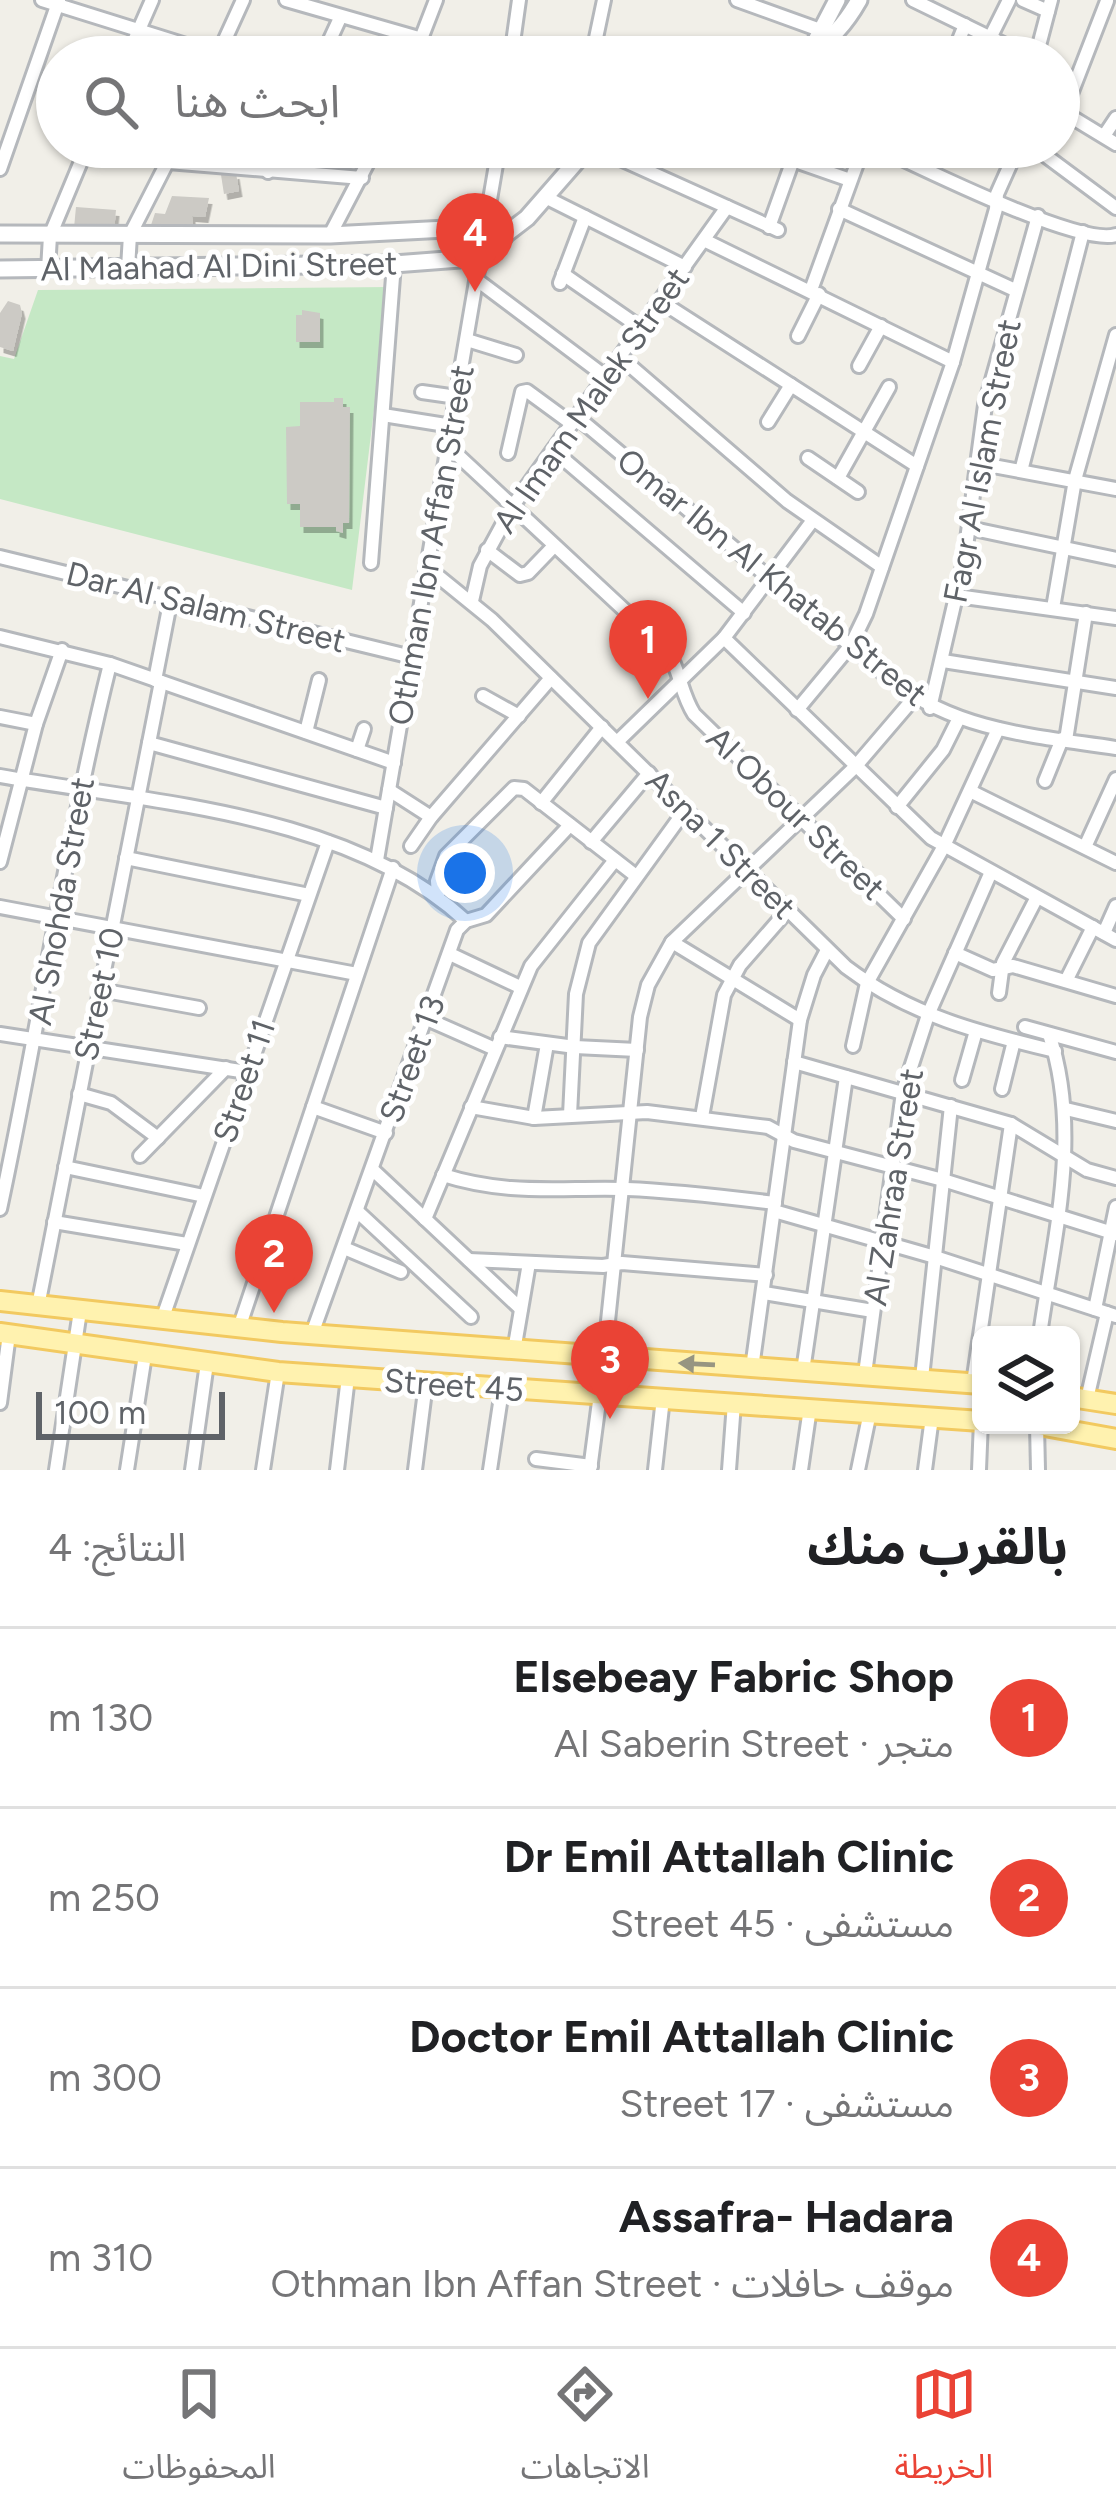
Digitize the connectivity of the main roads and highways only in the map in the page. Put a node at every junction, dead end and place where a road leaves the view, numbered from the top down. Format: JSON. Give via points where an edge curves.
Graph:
{"nodes":[{"id":1,"x":0,"y":1301,"type":"edge"},
{"id":2,"x":4,"y":1334,"type":"edge"},
{"id":3,"x":912,"y":1377,"type":"junction"},
{"id":4,"x":972,"y":1383,"type":"edge"},
{"id":5,"x":1080,"y":1398,"type":"edge"},
{"id":6,"x":1116,"y":1404,"type":"edge"},
{"id":7,"x":899,"y":1414,"type":"junction"},
{"id":8,"x":972,"y":1420,"type":"edge"},
{"id":9,"x":1080,"y":1432,"type":"edge"},
{"id":10,"x":1116,"y":1438,"type":"edge"}],
"edges":[{"from":3,"to":1,"type":"main road","name":"Street 45","one_way":true,"via":[[604,1359]]},
{"from":2,"to":7,"type":"main road","name":"Street 45","via":[[278,1372]]},
{"from":3,"to":4,"type":"main road","name":"Street 45"},
{"from":3,"to":7,"type":"main road"},
{"from":5,"to":6,"type":"main road"},
{"from":7,"to":8,"type":"main road","name":"Street 45"},
{"from":9,"to":10,"type":"main road"}]}
